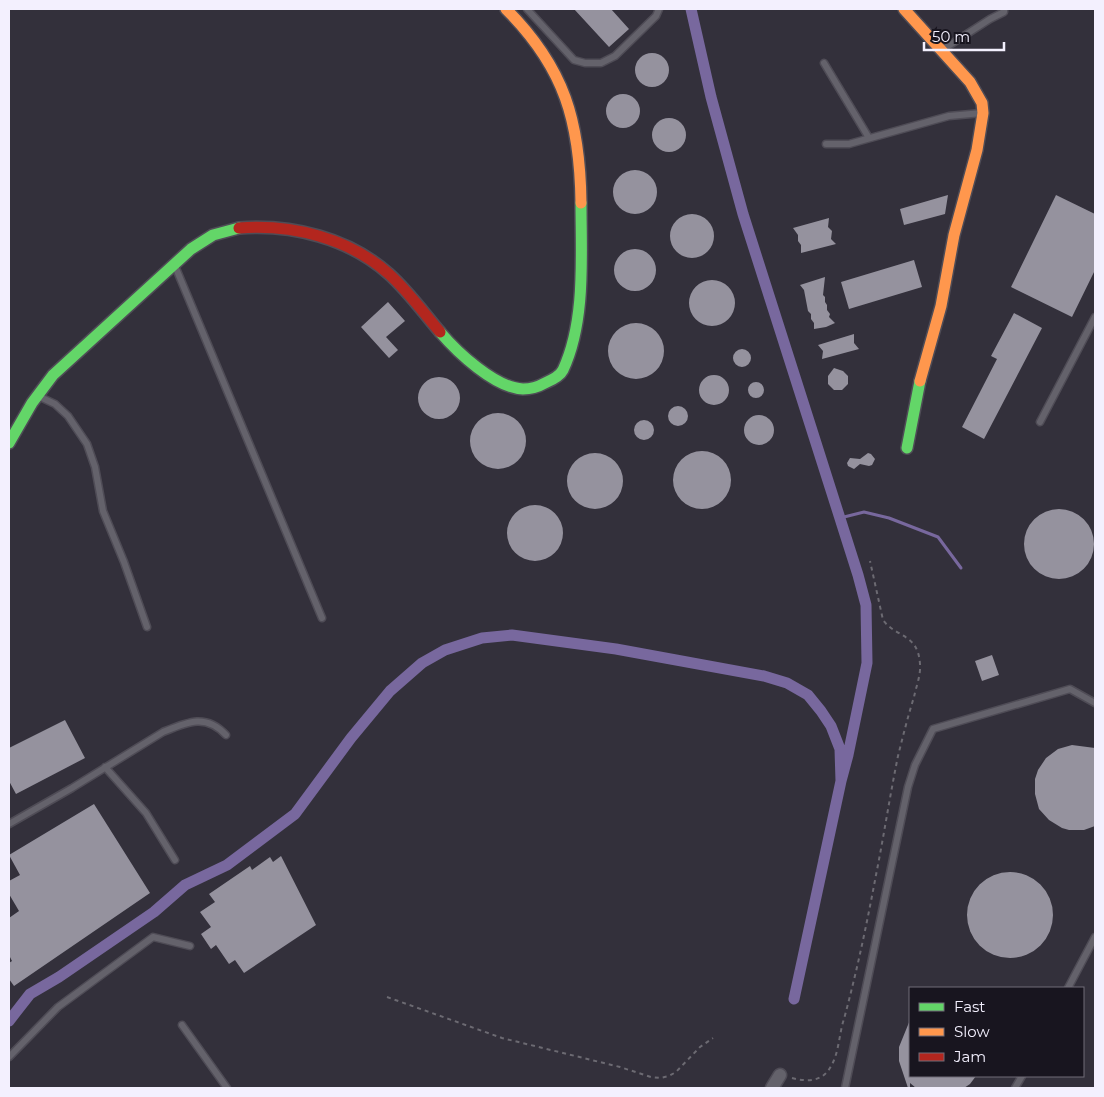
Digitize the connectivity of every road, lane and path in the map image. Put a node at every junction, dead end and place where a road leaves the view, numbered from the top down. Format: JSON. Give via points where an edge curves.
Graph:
{"nodes":[{"id":1,"x":506,"y":9,"type":"edge"},
{"id":2,"x":526,"y":9,"type":"edge"},
{"id":3,"x":659,"y":9,"type":"edge"},
{"id":4,"x":904,"y":9,"type":"edge"},
{"id":5,"x":1004,"y":9,"type":"edge"},
{"id":6,"x":941,"y":51,"type":"junction"},
{"id":7,"x":824,"y":63,"type":"dead end"},
{"id":8,"x":983,"y":113,"type":"junction"},
{"id":9,"x":869,"y":138,"type":"junction"},
{"id":10,"x":826,"y":144,"type":"dead end"},
{"id":11,"x":175,"y":264,"type":"junction"},
{"id":12,"x":1095,"y":317,"type":"edge"},
{"id":13,"x":36,"y":395,"type":"junction"},
{"id":14,"x":1040,"y":422,"type":"dead end"},
{"id":15,"x":9,"y":443,"type":"edge"},
{"id":16,"x":907,"y":448,"type":"dead end"},
{"id":17,"x":870,"y":561,"type":"dead end"},
{"id":18,"x":322,"y":618,"type":"dead end"},
{"id":19,"x":147,"y":626,"type":"dead end"},
{"id":20,"x":1095,"y":703,"type":"edge"},
{"id":21,"x":226,"y":735,"type":"dead end"},
{"id":22,"x":105,"y":767,"type":"junction"},
{"id":23,"x":9,"y":824,"type":"edge"},
{"id":24,"x":175,"y":860,"type":"dead end"},
{"id":25,"x":1095,"y":937,"type":"edge"},
{"id":26,"x":190,"y":946,"type":"dead end"},
{"id":27,"x":1069,"y":987,"type":"edge"},
{"id":28,"x":387,"y":997,"type":"dead end"},
{"id":29,"x":182,"y":1025,"type":"dead end"},
{"id":30,"x":713,"y":1038,"type":"dead end"},
{"id":31,"x":9,"y":1057,"type":"edge"},
{"id":32,"x":780,"y":1074,"type":"joint"},
{"id":33,"x":227,"y":1088,"type":"edge"},
{"id":34,"x":772,"y":1088,"type":"edge"},
{"id":35,"x":845,"y":1088,"type":"edge"}],
"edges":[{"from":1,"to":11,"type":"street","via":[[528,33],[560,81],[578,145],[581,209],[579,312],[562,372],[544,384],[526,389],[485,374],[463,358],[398,283],[372,260],[323,237],[295,230],[234,228],[203,241]]},
{"from":2,"to":3,"type":"lane","via":[[574,60],[601,63],[615,56],[656,16]]},
{"from":4,"to":6,"type":"street"},
{"from":5,"to":6,"type":"lane"},
{"from":6,"to":8,"type":"street","via":[[977,93]]},
{"from":7,"to":9,"type":"lane"},
{"from":8,"to":9,"type":"lane","via":[[949,116]]},
{"from":8,"to":16,"type":"street"},
{"from":9,"to":10,"type":"lane","via":[[849,144]]},
{"from":11,"to":13,"type":"street","via":[[47,381]]},
{"from":11,"to":18,"type":"lane"},
{"from":12,"to":14,"type":"lane"},
{"from":13,"to":15,"type":"street"},
{"from":13,"to":19,"type":"lane","via":[[55,404],[68,416],[87,444],[103,511]]},
{"from":17,"to":32,"type":"path","via":[[883,620],[915,646],[920,670],[898,755],[854,985],[835,1058],[826,1073],[817,1079],[803,1081]]},
{"from":20,"to":35,"type":"lane","via":[[1070,689],[933,729],[908,787]]},
{"from":21,"to":22,"type":"lane","via":[[218,726],[192,722],[163,732]]},
{"from":22,"to":23,"type":"lane"},
{"from":22,"to":24,"type":"lane","via":[[146,813]]},
{"from":25,"to":27,"type":"lane"},
{"from":26,"to":31,"type":"lane","via":[[153,937],[58,1007]]},
{"from":28,"to":30,"type":"path","via":[[502,1038],[620,1067],[651,1078],[676,1072]]},
{"from":29,"to":33,"type":"lane"},
{"from":32,"to":34,"type":"street"}]}
